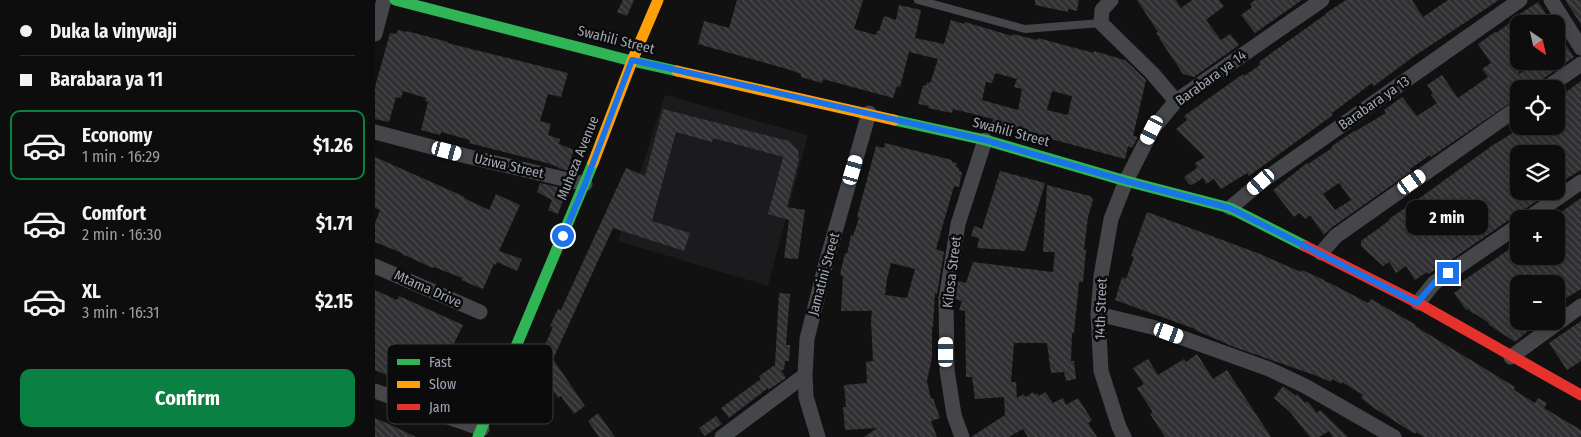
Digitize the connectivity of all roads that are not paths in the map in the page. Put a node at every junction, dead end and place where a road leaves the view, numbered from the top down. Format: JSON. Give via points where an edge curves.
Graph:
{"nodes":[{"id":1,"x":384,"y":0,"type":"edge"},
{"id":2,"x":395,"y":0,"type":"edge"},
{"id":3,"x":658,"y":0,"type":"edge"},
{"id":4,"x":918,"y":0,"type":"edge"},
{"id":5,"x":1111,"y":0,"type":"edge"},
{"id":6,"x":1322,"y":0,"type":"edge"},
{"id":7,"x":1520,"y":0,"type":"edge"},
{"id":8,"x":1551,"y":0,"type":"edge"},
{"id":9,"x":1101,"y":23,"type":"junction"},
{"id":10,"x":375,"y":34,"type":"edge"},
{"id":11,"x":1581,"y":48,"type":"edge"},
{"id":12,"x":632,"y":60,"type":"junction"},
{"id":13,"x":1581,"y":64,"type":"edge"},
{"id":14,"x":1558,"y":80,"type":"edge"},
{"id":15,"x":1176,"y":101,"type":"junction"},
{"id":16,"x":869,"y":113,"type":"junction"},
{"id":17,"x":1510,"y":113,"type":"edge"},
{"id":18,"x":375,"y":132,"type":"edge"},
{"id":19,"x":985,"y":140,"type":"junction"},
{"id":20,"x":1126,"y":181,"type":"junction"},
{"id":21,"x":1581,"y":182,"type":"edge"},
{"id":22,"x":585,"y":184,"type":"junction"},
{"id":23,"x":1230,"y":208,"type":"junction"},
{"id":24,"x":1540,"y":210,"type":"edge"},
{"id":25,"x":1510,"y":230,"type":"edge"},
{"id":26,"x":1321,"y":253,"type":"junction"},
{"id":27,"x":375,"y":266,"type":"edge"},
{"id":28,"x":1417,"y":303,"type":"junction"},
{"id":29,"x":1581,"y":306,"type":"edge"},
{"id":30,"x":480,"y":312,"type":"dead end"},
{"id":31,"x":1098,"y":314,"type":"junction"},
{"id":32,"x":518,"y":344,"type":"edge"},
{"id":33,"x":1511,"y":357,"type":"junction"},
{"id":34,"x":805,"y":375,"type":"junction"},
{"id":35,"x":375,"y":391,"type":"edge"},
{"id":36,"x":1581,"y":395,"type":"edge"},
{"id":37,"x":387,"y":396,"type":"edge"},
{"id":38,"x":458,"y":424,"type":"edge"},
{"id":39,"x":480,"y":433,"type":"edge"},
{"id":40,"x":722,"y":437,"type":"edge"},
{"id":41,"x":818,"y":437,"type":"edge"},
{"id":42,"x":962,"y":437,"type":"edge"},
{"id":43,"x":1124,"y":437,"type":"edge"},
{"id":44,"x":1394,"y":437,"type":"edge"}],
"edges":[{"from":1,"to":10,"type":"street"},
{"from":2,"to":12,"type":"street","name":"Swahili Street"},
{"from":3,"to":12,"type":"street","name":"Muheza Avenue"},
{"from":4,"to":9,"type":"lane","via":[[1025,29]]},
{"from":5,"to":9,"type":"street","via":[[1102,10]]},
{"from":6,"to":15,"type":"street","name":"Barabara ya 14"},
{"from":7,"to":23,"type":"street","name":"Barabara ya 13","via":[[1261,182]]},
{"from":8,"to":11,"type":"street"},
{"from":9,"to":15,"type":"street","via":[[1152,72]]},
{"from":12,"to":16,"type":"street","name":"Swahili Street"},
{"from":12,"to":22,"type":"street","name":"Muheza Avenue"},
{"from":13,"to":14,"type":"street"},
{"from":15,"to":20,"type":"street","name":"Barabara ya 14","via":[[1152,130]]},
{"from":16,"to":19,"type":"street","name":"Swahili Street"},
{"from":16,"to":34,"type":"street","name":"Jamatini Street","via":[[807,339]]},
{"from":17,"to":26,"type":"street","via":[[1336,236]]},
{"from":18,"to":22,"type":"street","name":"Uziwa Street"},
{"from":19,"to":20,"type":"street","name":"Swahili Street"},
{"from":19,"to":42,"type":"street","name":"Kilosa Street","via":[[958,224],[946,299],[947,370],[954,415]]},
{"from":20,"to":23,"type":"street","name":"Swahili Street"},
{"from":20,"to":31,"type":"street","name":"14th Street","via":[[1111,219]]},
{"from":21,"to":24,"type":"street"},
{"from":22,"to":32,"type":"street","name":"Muheza Avenue"},
{"from":23,"to":26,"type":"street","name":"Swahili Street"},
{"from":25,"to":28,"type":"street","via":[[1434,283]]},
{"from":26,"to":28,"type":"street","name":"Swahili Street"},
{"from":27,"to":30,"type":"street","name":"Mtama Drive"},
{"from":28,"to":33,"type":"street","name":"Swahili Street"},
{"from":29,"to":33,"type":"street"},
{"from":31,"to":43,"type":"street","name":"14th Street","via":[[1101,371]]},
{"from":31,"to":44,"type":"street","via":[[1152,327],[1269,369]]},
{"from":33,"to":36,"type":"street","name":"Swahili Street"},
{"from":34,"to":40,"type":"street"},
{"from":34,"to":41,"type":"street","name":"Jamatini Street","via":[[806,397]]},
{"from":35,"to":37,"type":"street"},
{"from":38,"to":39,"type":"street"}]}
